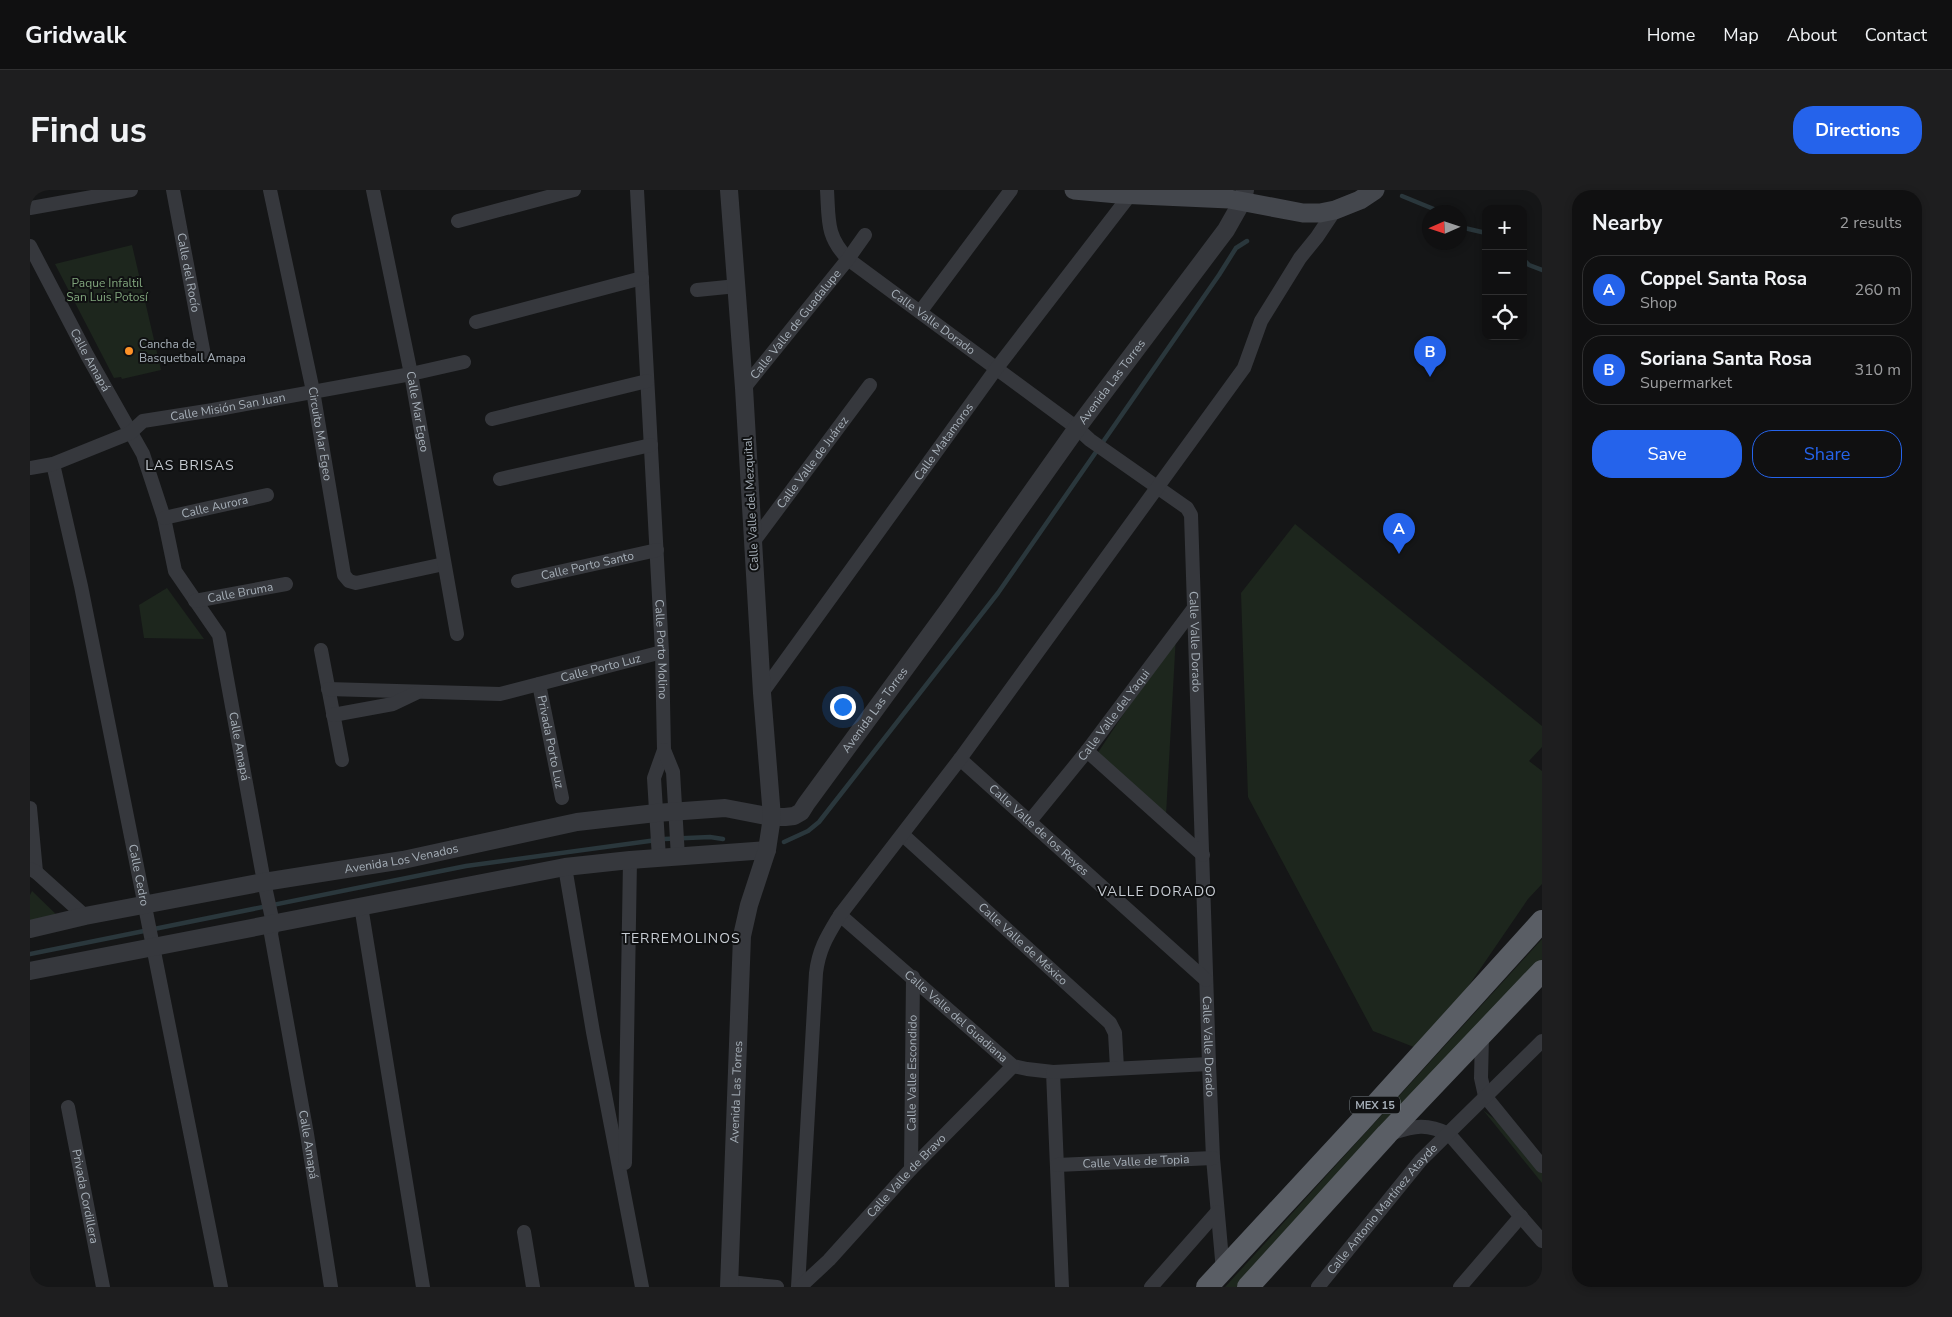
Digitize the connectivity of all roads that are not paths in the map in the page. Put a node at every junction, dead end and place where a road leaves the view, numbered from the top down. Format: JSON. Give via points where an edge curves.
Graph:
{"nodes":[{"id":1,"x":130,"y":190,"type":"edge"},
{"id":2,"x":173,"y":190,"type":"edge"},
{"id":3,"x":270,"y":190,"type":"edge"},
{"id":4,"x":373,"y":190,"type":"edge"},
{"id":5,"x":574,"y":190,"type":"edge"},
{"id":6,"x":637,"y":190,"type":"edge"},
{"id":7,"x":729,"y":190,"type":"edge"},
{"id":8,"x":827,"y":190,"type":"edge"},
{"id":9,"x":1011,"y":190,"type":"edge"},
{"id":10,"x":1074,"y":190,"type":"edge"},
{"id":11,"x":1375,"y":190,"type":"edge"},
{"id":12,"x":1130,"y":195,"type":"junction"},
{"id":13,"x":1244,"y":195,"type":"edge"},
{"id":14,"x":30,"y":208,"type":"edge"},
{"id":15,"x":1334,"y":210,"type":"junction"},
{"id":16,"x":458,"y":221,"type":"dead end"},
{"id":17,"x":866,"y":235,"type":"dead end"},
{"id":18,"x":30,"y":246,"type":"edge"},
{"id":19,"x":848,"y":260,"type":"junction"},
{"id":20,"x":642,"y":278,"type":"junction"},
{"id":21,"x":737,"y":286,"type":"junction"},
{"id":22,"x":697,"y":290,"type":"dead end"},
{"id":23,"x":920,"y":312,"type":"junction"},
{"id":24,"x":476,"y":322,"type":"dead end"},
{"id":25,"x":204,"y":355,"type":"dead end"},
{"id":26,"x":464,"y":362,"type":"dead end"},
{"id":27,"x":996,"y":369,"type":"junction"},
{"id":28,"x":411,"y":374,"type":"junction"},
{"id":29,"x":647,"y":381,"type":"junction"},
{"id":30,"x":870,"y":386,"type":"dead end"},
{"id":31,"x":744,"y":388,"type":"junction"},
{"id":32,"x":312,"y":391,"type":"junction"},
{"id":33,"x":492,"y":419,"type":"dead end"},
{"id":34,"x":1076,"y":428,"type":"junction"},
{"id":35,"x":130,"y":433,"type":"junction"},
{"id":36,"x":651,"y":445,"type":"junction"},
{"id":37,"x":53,"y":464,"type":"junction"},
{"id":38,"x":30,"y":468,"type":"edge"},
{"id":39,"x":500,"y":479,"type":"dead end"},
{"id":40,"x":1156,"y":487,"type":"junction"},
{"id":41,"x":267,"y":495,"type":"dead end"},
{"id":42,"x":164,"y":518,"type":"junction"},
{"id":43,"x":754,"y":541,"type":"junction"},
{"id":44,"x":656,"y":550,"type":"junction"},
{"id":45,"x":444,"y":564,"type":"junction"},
{"id":46,"x":518,"y":582,"type":"dead end"},
{"id":47,"x":286,"y":584,"type":"dead end"},
{"id":48,"x":195,"y":601,"type":"junction"},
{"id":49,"x":1194,"y":608,"type":"junction"},
{"id":50,"x":456,"y":634,"type":"dead end"},
{"id":51,"x":321,"y":650,"type":"dead end"},
{"id":52,"x":662,"y":652,"type":"junction"},
{"id":53,"x":539,"y":684,"type":"junction"},
{"id":54,"x":328,"y":689,"type":"junction"},
{"id":55,"x":419,"y":692,"type":"junction"},
{"id":56,"x":762,"y":693,"type":"junction"},
{"id":57,"x":333,"y":714,"type":"junction"},
{"id":58,"x":664,"y":750,"type":"junction"},
{"id":59,"x":1087,"y":751,"type":"junction"},
{"id":60,"x":960,"y":759,"type":"junction"},
{"id":61,"x":342,"y":760,"type":"dead end"},
{"id":62,"x":562,"y":798,"type":"dead end"},
{"id":63,"x":30,"y":808,"type":"edge"},
{"id":64,"x":772,"y":817,"type":"junction"},
{"id":65,"x":676,"y":819,"type":"junction"},
{"id":66,"x":657,"y":820,"type":"junction"},
{"id":67,"x":1030,"y":821,"type":"junction"},
{"id":68,"x":903,"y":835,"type":"junction"},
{"id":69,"x":767,"y":850,"type":"junction"},
{"id":70,"x":659,"y":851,"type":"junction"},
{"id":71,"x":678,"y":851,"type":"junction"},
{"id":72,"x":1203,"y":855,"type":"junction"},
{"id":73,"x":630,"y":860,"type":"junction"},
{"id":74,"x":565,"y":867,"type":"junction"},
{"id":75,"x":32,"y":874,"type":"edge"},
{"id":76,"x":265,"y":889,"type":"junction"},
{"id":77,"x":361,"y":906,"type":"junction"},
{"id":78,"x":146,"y":912,"type":"junction"},
{"id":79,"x":840,"y":915,"type":"junction"},
{"id":80,"x":85,"y":916,"type":"junction"},
{"id":81,"x":271,"y":917,"type":"junction"},
{"id":82,"x":1542,"y":921,"type":"edge"},
{"id":83,"x":30,"y":929,"type":"edge"},
{"id":84,"x":152,"y":941,"type":"junction"},
{"id":85,"x":30,"y":971,"type":"edge"},
{"id":86,"x":1542,"y":971,"type":"edge"},
{"id":87,"x":913,"y":977,"type":"junction"},
{"id":88,"x":1206,"y":980,"type":"junction"},
{"id":89,"x":1482,"y":1036,"type":"junction"},
{"id":90,"x":1542,"y":1040,"type":"edge"},
{"id":91,"x":1209,"y":1064,"type":"junction"},
{"id":92,"x":1013,"y":1066,"type":"junction"},
{"id":93,"x":1117,"y":1068,"type":"junction"},
{"id":94,"x":1053,"y":1072,"type":"junction"},
{"id":95,"x":1485,"y":1096,"type":"junction"},
{"id":96,"x":68,"y":1107,"type":"dead end"},
{"id":97,"x":1387,"y":1134,"type":"junction"},
{"id":98,"x":1449,"y":1134,"type":"junction"},
{"id":99,"x":1213,"y":1158,"type":"junction"},
{"id":100,"x":1058,"y":1165,"type":"junction"},
{"id":101,"x":1542,"y":1166,"type":"edge"},
{"id":102,"x":911,"y":1170,"type":"junction"},
{"id":103,"x":624,"y":1194,"type":"junction"},
{"id":104,"x":1217,"y":1212,"type":"junction"},
{"id":105,"x":1521,"y":1216,"type":"junction"},
{"id":106,"x":524,"y":1232,"type":"dead end"},
{"id":107,"x":1542,"y":1241,"type":"edge"},
{"id":108,"x":1223,"y":1271,"type":"junction"},
{"id":109,"x":729,"y":1285,"type":"edge"},
{"id":110,"x":104,"y":1287,"type":"edge"},
{"id":111,"x":221,"y":1287,"type":"edge"},
{"id":112,"x":330,"y":1287,"type":"edge"},
{"id":113,"x":423,"y":1287,"type":"edge"},
{"id":114,"x":533,"y":1287,"type":"edge"},
{"id":115,"x":642,"y":1287,"type":"edge"},
{"id":116,"x":777,"y":1287,"type":"edge"},
{"id":117,"x":799,"y":1287,"type":"edge"},
{"id":118,"x":1062,"y":1287,"type":"edge"},
{"id":119,"x":1151,"y":1287,"type":"edge"},
{"id":120,"x":1206,"y":1287,"type":"edge"},
{"id":121,"x":1248,"y":1287,"type":"edge"},
{"id":122,"x":1318,"y":1287,"type":"edge"},
{"id":123,"x":1460,"y":1287,"type":"edge"}],
"edges":[{"from":1,"to":14,"type":"street"},
{"from":2,"to":25,"type":"street","name":"Calle del Rocío"},
{"from":3,"to":32,"type":"street","name":"Circuito Mar Egeo"},
{"from":4,"to":28,"type":"street","name":"Calle Mar Egeo"},
{"from":5,"to":16,"type":"street"},
{"from":6,"to":20,"type":"street","name":"Calle Porto Molino"},
{"from":7,"to":21,"type":"street","name":"Calle Valle del Mezquital"},
{"from":8,"to":19,"type":"street","name":"Calle Valle Dorado","via":[[832,237]]},
{"from":9,"to":23,"type":"street"},
{"from":10,"to":12,"type":"main road"},
{"from":11,"to":15,"type":"main road"},
{"from":12,"to":13,"type":"main road"},
{"from":12,"to":27,"type":"street","name":"Calle Matamoros"},
{"from":13,"to":15,"type":"main road","via":[[1303,213]]},
{"from":13,"to":34,"type":"street","name":"Avenida Las Torres","via":[[1221,237]]},
{"from":15,"to":40,"type":"street","via":[[1261,321],[1244,368]]},
{"from":17,"to":19,"type":"street","name":"Calle Valle de Guadalupe"},
{"from":18,"to":35,"type":"street","name":"Calle Amapá"},
{"from":19,"to":23,"type":"street","name":"Calle Valle Dorado"},
{"from":19,"to":31,"type":"street","name":"Calle Valle de Guadalupe"},
{"from":20,"to":24,"type":"street"},
{"from":20,"to":29,"type":"street","name":"Calle Porto Molino"},
{"from":21,"to":22,"type":"street"},
{"from":21,"to":31,"type":"street","name":"Calle Valle del Mezquital"},
{"from":23,"to":27,"type":"street","name":"Calle Valle Dorado"},
{"from":26,"to":28,"type":"street","name":"Calle Misión San Juan"},
{"from":27,"to":34,"type":"street","name":"Calle Valle Dorado"},
{"from":27,"to":56,"type":"street","name":"Calle Matamoros"},
{"from":28,"to":32,"type":"street","name":"Calle Misión San Juan"},
{"from":28,"to":45,"type":"street","name":"Calle Mar Egeo"},
{"from":29,"to":33,"type":"street"},
{"from":29,"to":36,"type":"street","name":"Calle Porto Molino"},
{"from":30,"to":43,"type":"street","name":"Calle Valle de Juárez"},
{"from":31,"to":43,"type":"street","name":"Calle Valle del Mezquital"},
{"from":32,"to":35,"type":"street","name":"Calle Misión San Juan","via":[[143,421]]},
{"from":32,"to":45,"type":"street","name":"Circuito Mar Egeo","via":[[344,576],[356,582]]},
{"from":34,"to":40,"type":"street","name":"Calle Valle Dorado"},
{"from":34,"to":64,"type":"street","name":"Avenida Las Torres","via":[[801,812],[794,816]]},
{"from":35,"to":37,"type":"street","name":"Calle Misión San Juan"},
{"from":35,"to":42,"type":"street","name":"Calle Amapá","via":[[143,454]]},
{"from":36,"to":39,"type":"street"},
{"from":36,"to":44,"type":"street","name":"Calle Porto Molino"},
{"from":37,"to":38,"type":"street","name":"Calle Misión San Juan"},
{"from":37,"to":78,"type":"street","name":"Calle Cedro","via":[[82,586]]},
{"from":40,"to":49,"type":"street","name":"Calle Valle Dorado","via":[[1187,508],[1191,515]]},
{"from":40,"to":60,"type":"street"},
{"from":41,"to":42,"type":"street","name":"Calle Aurora"},
{"from":42,"to":48,"type":"street","name":"Calle Amapá","via":[[173,567]]},
{"from":43,"to":56,"type":"street","name":"Calle Valle del Mezquital"},
{"from":44,"to":46,"type":"street","name":"Calle Porto Santo"},
{"from":44,"to":52,"type":"street","name":"Calle Porto Molino"},
{"from":45,"to":50,"type":"street","name":"Calle Mar Egeo"},
{"from":47,"to":48,"type":"street","name":"Calle Bruma"},
{"from":48,"to":76,"type":"street","name":"Calle Amapá","via":[[220,635]]},
{"from":49,"to":59,"type":"street","name":"Calle Valle del Yaqui"},
{"from":49,"to":72,"type":"street","name":"Calle Valle Dorado"},
{"from":51,"to":54,"type":"street"},
{"from":52,"to":53,"type":"street","name":"Calle Porto Luz"},
{"from":52,"to":58,"type":"street","name":"Calle Porto Molino"},
{"from":53,"to":55,"type":"street","name":"Calle Porto Luz","via":[[494,695]]},
{"from":53,"to":62,"type":"street","name":"Privada Porto Luz"},
{"from":54,"to":55,"type":"street","name":"Calle Porto Luz"},
{"from":54,"to":57,"type":"street"},
{"from":55,"to":57,"type":"street","via":[[393,704]]},
{"from":56,"to":64,"type":"street","name":"Calle Valle del Mezquital"},
{"from":57,"to":61,"type":"street"},
{"from":58,"to":65,"type":"street","name":"Calle Porto Molino","via":[[673,772]]},
{"from":58,"to":66,"type":"street","name":"Calle Porto Molino","via":[[654,778]]},
{"from":59,"to":67,"type":"street","name":"Calle Valle del Yaqui"},
{"from":59,"to":72,"type":"street"},
{"from":60,"to":67,"type":"street","name":"Calle Valle de los Reyes"},
{"from":60,"to":68,"type":"street"},
{"from":63,"to":75,"type":"street"},
{"from":64,"to":65,"type":"street","name":"Avenida Los Venados","via":[[725,808]]},
{"from":64,"to":69,"type":"street","name":"Avenida Las Torres"},
{"from":65,"to":66,"type":"street","name":"Avenida Los Venados"},
{"from":65,"to":71,"type":"street","name":"Calle Porto Molino"},
{"from":66,"to":70,"type":"street","name":"Calle Porto Molino"},
{"from":66,"to":76,"type":"street","name":"Avenida Los Venados","via":[[577,822]]},
{"from":67,"to":88,"type":"street","name":"Calle Valle de los Reyes"},
{"from":68,"to":79,"type":"street"},
{"from":68,"to":93,"type":"street","name":"Calle Valle de México","via":[[1110,1023],[1115,1033]]},
{"from":69,"to":71,"type":"street"},
{"from":69,"to":109,"type":"street","name":"Avenida Las Torres","via":[[742,936]]},
{"from":70,"to":71,"type":"street"},
{"from":70,"to":73,"type":"street"},
{"from":72,"to":88,"type":"street","name":"Calle Valle Dorado"},
{"from":73,"to":74,"type":"street"},
{"from":73,"to":103,"type":"street"},
{"from":74,"to":77,"type":"street"},
{"from":74,"to":103,"type":"street"},
{"from":75,"to":80,"type":"street"},
{"from":76,"to":78,"type":"street","name":"Avenida Los Venados"},
{"from":76,"to":81,"type":"street","name":"Calle Amapá"},
{"from":77,"to":81,"type":"street"},
{"from":77,"to":113,"type":"street"},
{"from":78,"to":80,"type":"street","name":"Avenida Los Venados"},
{"from":78,"to":84,"type":"street","name":"Calle Cedro"},
{"from":79,"to":87,"type":"street","name":"Calle Valle del Guadiana"},
{"from":79,"to":117,"type":"street","via":[[818,956],[816,972]]},
{"from":80,"to":83,"type":"street","name":"Avenida Los Venados"},
{"from":81,"to":84,"type":"street"},
{"from":81,"to":112,"type":"street","name":"Calle Amapá","via":[[271,934],[307,1134]]},
{"from":82,"to":108,"type":"highway","number":"MEX 15"},
{"from":84,"to":85,"type":"street"},
{"from":84,"to":111,"type":"street","name":"Calle Cedro"},
{"from":86,"to":89,"type":"highway","number":"MEX 15"},
{"from":87,"to":92,"type":"street","name":"Calle Valle del Guadiana"},
{"from":87,"to":102,"type":"street","name":"Calle Valle Escondido"},
{"from":88,"to":91,"type":"street","name":"Calle Valle Dorado"},
{"from":89,"to":95,"type":"street","via":[[1481,1078]]},
{"from":89,"to":97,"type":"highway","number":"MEX 15"},
{"from":90,"to":95,"type":"street","name":"Calle Antonio Martínez Atayde"},
{"from":91,"to":93,"type":"street"},
{"from":91,"to":99,"type":"street","name":"Calle Valle Dorado"},
{"from":92,"to":94,"type":"street","name":"Calle Valle del Guadiana"},
{"from":92,"to":102,"type":"street","name":"Calle Valle de Bravo"},
{"from":93,"to":94,"type":"street"},
{"from":94,"to":100,"type":"street"},
{"from":95,"to":98,"type":"street","name":"Calle Antonio Martínez Atayde"},
{"from":95,"to":101,"type":"street"},
{"from":96,"to":110,"type":"street","name":"Privada Cordillera"},
{"from":97,"to":98,"type":"street","via":[[1426,1126]]},
{"from":97,"to":121,"type":"highway","number":"MEX 15"},
{"from":98,"to":105,"type":"street"},
{"from":98,"to":122,"type":"street","name":"Calle Antonio Martínez Atayde","via":[[1420,1160]]},
{"from":99,"to":100,"type":"street","name":"Calle Valle de Topia"},
{"from":99,"to":104,"type":"street","name":"Calle Valle Dorado"},
{"from":100,"to":118,"type":"street"},
{"from":102,"to":117,"type":"street","name":"Calle Valle de Bravo","via":[[829,1260]]},
{"from":103,"to":115,"type":"street"},
{"from":104,"to":108,"type":"street","name":"Calle Valle Dorado"},
{"from":104,"to":119,"type":"street"},
{"from":105,"to":107,"type":"street"},
{"from":105,"to":123,"type":"street"},
{"from":106,"to":114,"type":"street"},
{"from":108,"to":120,"type":"highway","number":"MEX 15"},
{"from":109,"to":116,"type":"street"}]}
